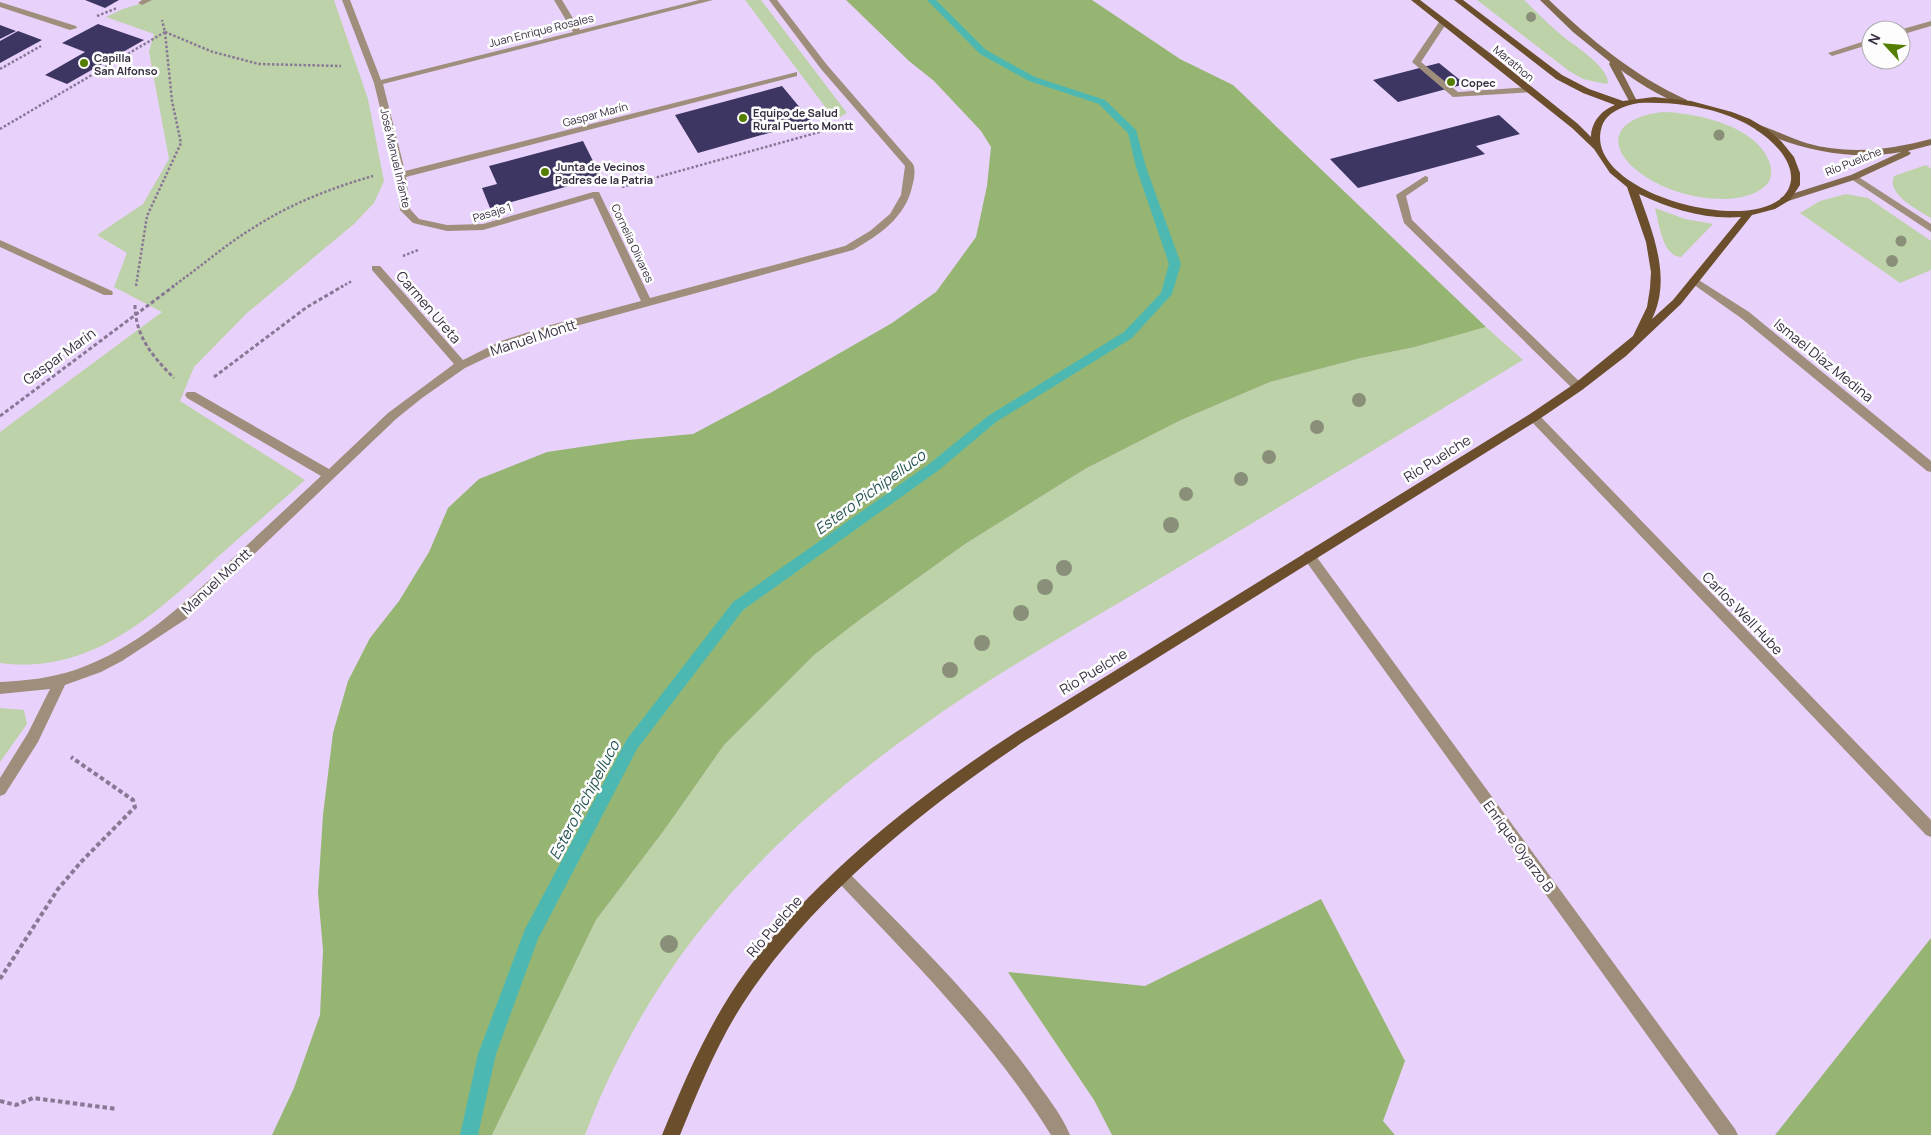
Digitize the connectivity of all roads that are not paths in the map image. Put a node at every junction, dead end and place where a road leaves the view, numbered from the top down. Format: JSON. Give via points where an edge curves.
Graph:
{"nodes":[{"id":1,"x":346,"y":0,"type":"edge"},
{"id":2,"x":558,"y":0,"type":"edge"},
{"id":3,"x":709,"y":0,"type":"edge"},
{"id":4,"x":773,"y":0,"type":"edge"},
{"id":5,"x":1415,"y":0,"type":"edge"},
{"id":6,"x":1458,"y":0,"type":"edge"},
{"id":7,"x":1544,"y":0,"type":"edge"},
{"id":8,"x":0,"y":4,"type":"edge"},
{"id":9,"x":1444,"y":21,"type":"junction"},
{"id":10,"x":1931,"y":23,"type":"edge"},
{"id":11,"x":74,"y":28,"type":"dead end"},
{"id":12,"x":1911,"y":29,"type":"edge"},
{"id":13,"x":578,"y":33,"type":"junction"},
{"id":14,"x":1861,"y":44,"type":"edge"},
{"id":15,"x":1832,"y":53,"type":"dead end"},
{"id":16,"x":1612,"y":62,"type":"junction"},
{"id":17,"x":794,"y":74,"type":"dead end"},
{"id":18,"x":378,"y":83,"type":"junction"},
{"id":19,"x":1530,"y":90,"type":"junction"},
{"id":20,"x":1633,"y":101,"type":"junction"},
{"id":21,"x":1684,"y":102,"type":"junction"},
{"id":22,"x":1622,"y":104,"type":"junction"},
{"id":23,"x":1758,"y":128,"type":"junction"},
{"id":24,"x":1930,"y":142,"type":"edge"},
{"id":25,"x":1596,"y":147,"type":"junction"},
{"id":26,"x":401,"y":172,"type":"junction"},
{"id":27,"x":1854,"y":177,"type":"junction"},
{"id":28,"x":1425,"y":179,"type":"dead end"},
{"id":29,"x":1631,"y":185,"type":"junction"},
{"id":30,"x":596,"y":194,"type":"joint"},
{"id":31,"x":1785,"y":199,"type":"junction"},
{"id":32,"x":1749,"y":213,"type":"junction"},
{"id":33,"x":483,"y":227,"type":"joint"},
{"id":34,"x":1931,"y":229,"type":"edge"},
{"id":35,"x":0,"y":243,"type":"edge"},
{"id":36,"x":376,"y":268,"type":"road end"},
{"id":37,"x":1694,"y":280,"type":"junction"},
{"id":38,"x":108,"y":293,"type":"dead end"},
{"id":39,"x":647,"y":302,"type":"junction"},
{"id":40,"x":1636,"y":341,"type":"junction"},
{"id":41,"x":461,"y":365,"type":"junction"},
{"id":42,"x":1578,"y":387,"type":"junction"},
{"id":43,"x":191,"y":395,"type":"road end"},
{"id":44,"x":1534,"y":417,"type":"junction"},
{"id":45,"x":1931,"y":468,"type":"edge"},
{"id":46,"x":330,"y":475,"type":"junction"},
{"id":47,"x":1309,"y":556,"type":"junction"},
{"id":48,"x":59,"y":682,"type":"junction"},
{"id":49,"x":0,"y":688,"type":"edge"},
{"id":50,"x":0,"y":790,"type":"edge"},
{"id":51,"x":1931,"y":830,"type":"edge"},
{"id":52,"x":842,"y":876,"type":"junction"},
{"id":53,"x":671,"y":1135,"type":"edge"},
{"id":54,"x":1061,"y":1135,"type":"edge"},
{"id":55,"x":1729,"y":1135,"type":"edge"}],
"edges":[{"from":1,"to":18,"type":"street","name":"José Manuel Infante"},
{"from":2,"to":13,"type":"street"},
{"from":3,"to":13,"type":"street","name":"Juan Enrique Rosales"},
{"from":4,"to":39,"type":"street","name":"Manuel Montt","via":[[824,66],[910,166],[907,195],[886,224],[849,248]]},
{"from":5,"to":9,"type":"main road","name":"Marathon"},
{"from":6,"to":22,"type":"main road","name":"Marathon","via":[[1559,77]]},
{"from":7,"to":16,"type":"street"},
{"from":8,"to":11,"type":"street"},
{"from":9,"to":19,"type":"main road","name":"Marathon"},
{"from":9,"to":19,"type":"street","via":[[1416,62],[1456,95]]},
{"from":10,"to":12,"type":"street"},
{"from":13,"to":18,"type":"street","name":"Juan Enrique Rosales"},
{"from":14,"to":15,"type":"street"},
{"from":16,"to":20,"type":"street"},
{"from":16,"to":21,"type":"street","via":[[1640,81]]},
{"from":17,"to":26,"type":"street","name":"Gaspar Marín"},
{"from":18,"to":26,"type":"street","name":"José Manuel Infante"},
{"from":19,"to":25,"type":"main road","name":"Marathon"},
{"from":20,"to":21,"type":"main road"},
{"from":20,"to":22,"type":"main road"},
{"from":21,"to":23,"type":"main road","via":[[1723,111]]},
{"from":22,"to":25,"type":"main road","via":[[1600,120],[1596,128]]},
{"from":23,"to":24,"type":"street","name":"Río Puelche","via":[[1802,146],[1842,153],[1894,151]]},
{"from":23,"to":31,"type":"main road","via":[[1780,146],[1794,165],[1797,178]]},
{"from":24,"to":27,"type":"street","name":"Río Puelche"},
{"from":25,"to":29,"type":"main road","name":"Marathon","via":[[1614,172]]},
{"from":26,"to":33,"type":"street","name":"José Manuel Infante","via":[[406,210],[416,221],[447,228]]},
{"from":27,"to":31,"type":"street","name":"Río Puelche"},
{"from":27,"to":34,"type":"street"},
{"from":28,"to":42,"type":"street","via":[[1401,195],[1407,221]]},
{"from":29,"to":32,"type":"main road","name":"Marathon","via":[[1688,208],[1716,213]]},
{"from":29,"to":40,"type":"main road","name":"Río Puelche","via":[[1651,242],[1655,277],[1653,304]]},
{"from":30,"to":33,"type":"street","name":"Pasaje 1"},
{"from":30,"to":39,"type":"street","name":"Cornelia Olivares"},
{"from":31,"to":32,"type":"main road","name":"Marathon"},
{"from":32,"to":37,"type":"main road","name":"Río Puelche"},
{"from":35,"to":38,"type":"street"},
{"from":36,"to":41,"type":"street","name":"Carmen Ureta"},
{"from":37,"to":40,"type":"main road","name":"Río Puelche","via":[[1677,302]]},
{"from":37,"to":45,"type":"street","name":"Ismael Díaz Medina","via":[[1745,315]]},
{"from":39,"to":41,"type":"street","name":"Manuel Montt","via":[[506,344]]},
{"from":40,"to":42,"type":"main road","name":"Río Puelche"},
{"from":41,"to":46,"type":"street","name":"Manuel Montt","via":[[399,411]]},
{"from":42,"to":44,"type":"main road","name":"Río Puelche"},
{"from":43,"to":46,"type":"street"},
{"from":44,"to":47,"type":"main road","name":"Río Puelche"},
{"from":44,"to":51,"type":"street","name":"Carlos Well Hube"},
{"from":46,"to":48,"type":"street","name":"Manuel Montt","via":[[180,615],[106,664]]},
{"from":47,"to":52,"type":"main road","name":"Río Puelche","via":[[961,776]]},
{"from":47,"to":55,"type":"street","name":"Enrique Oyarzo B"},
{"from":48,"to":49,"type":"street","name":"Manuel Montt"},
{"from":48,"to":50,"type":"street","via":[[47,714]]},
{"from":52,"to":53,"type":"main road","name":"Río Puelche","via":[[786,934],[736,1000],[691,1085]]},
{"from":52,"to":54,"type":"street","via":[[974,1014],[1011,1060]]}]}
